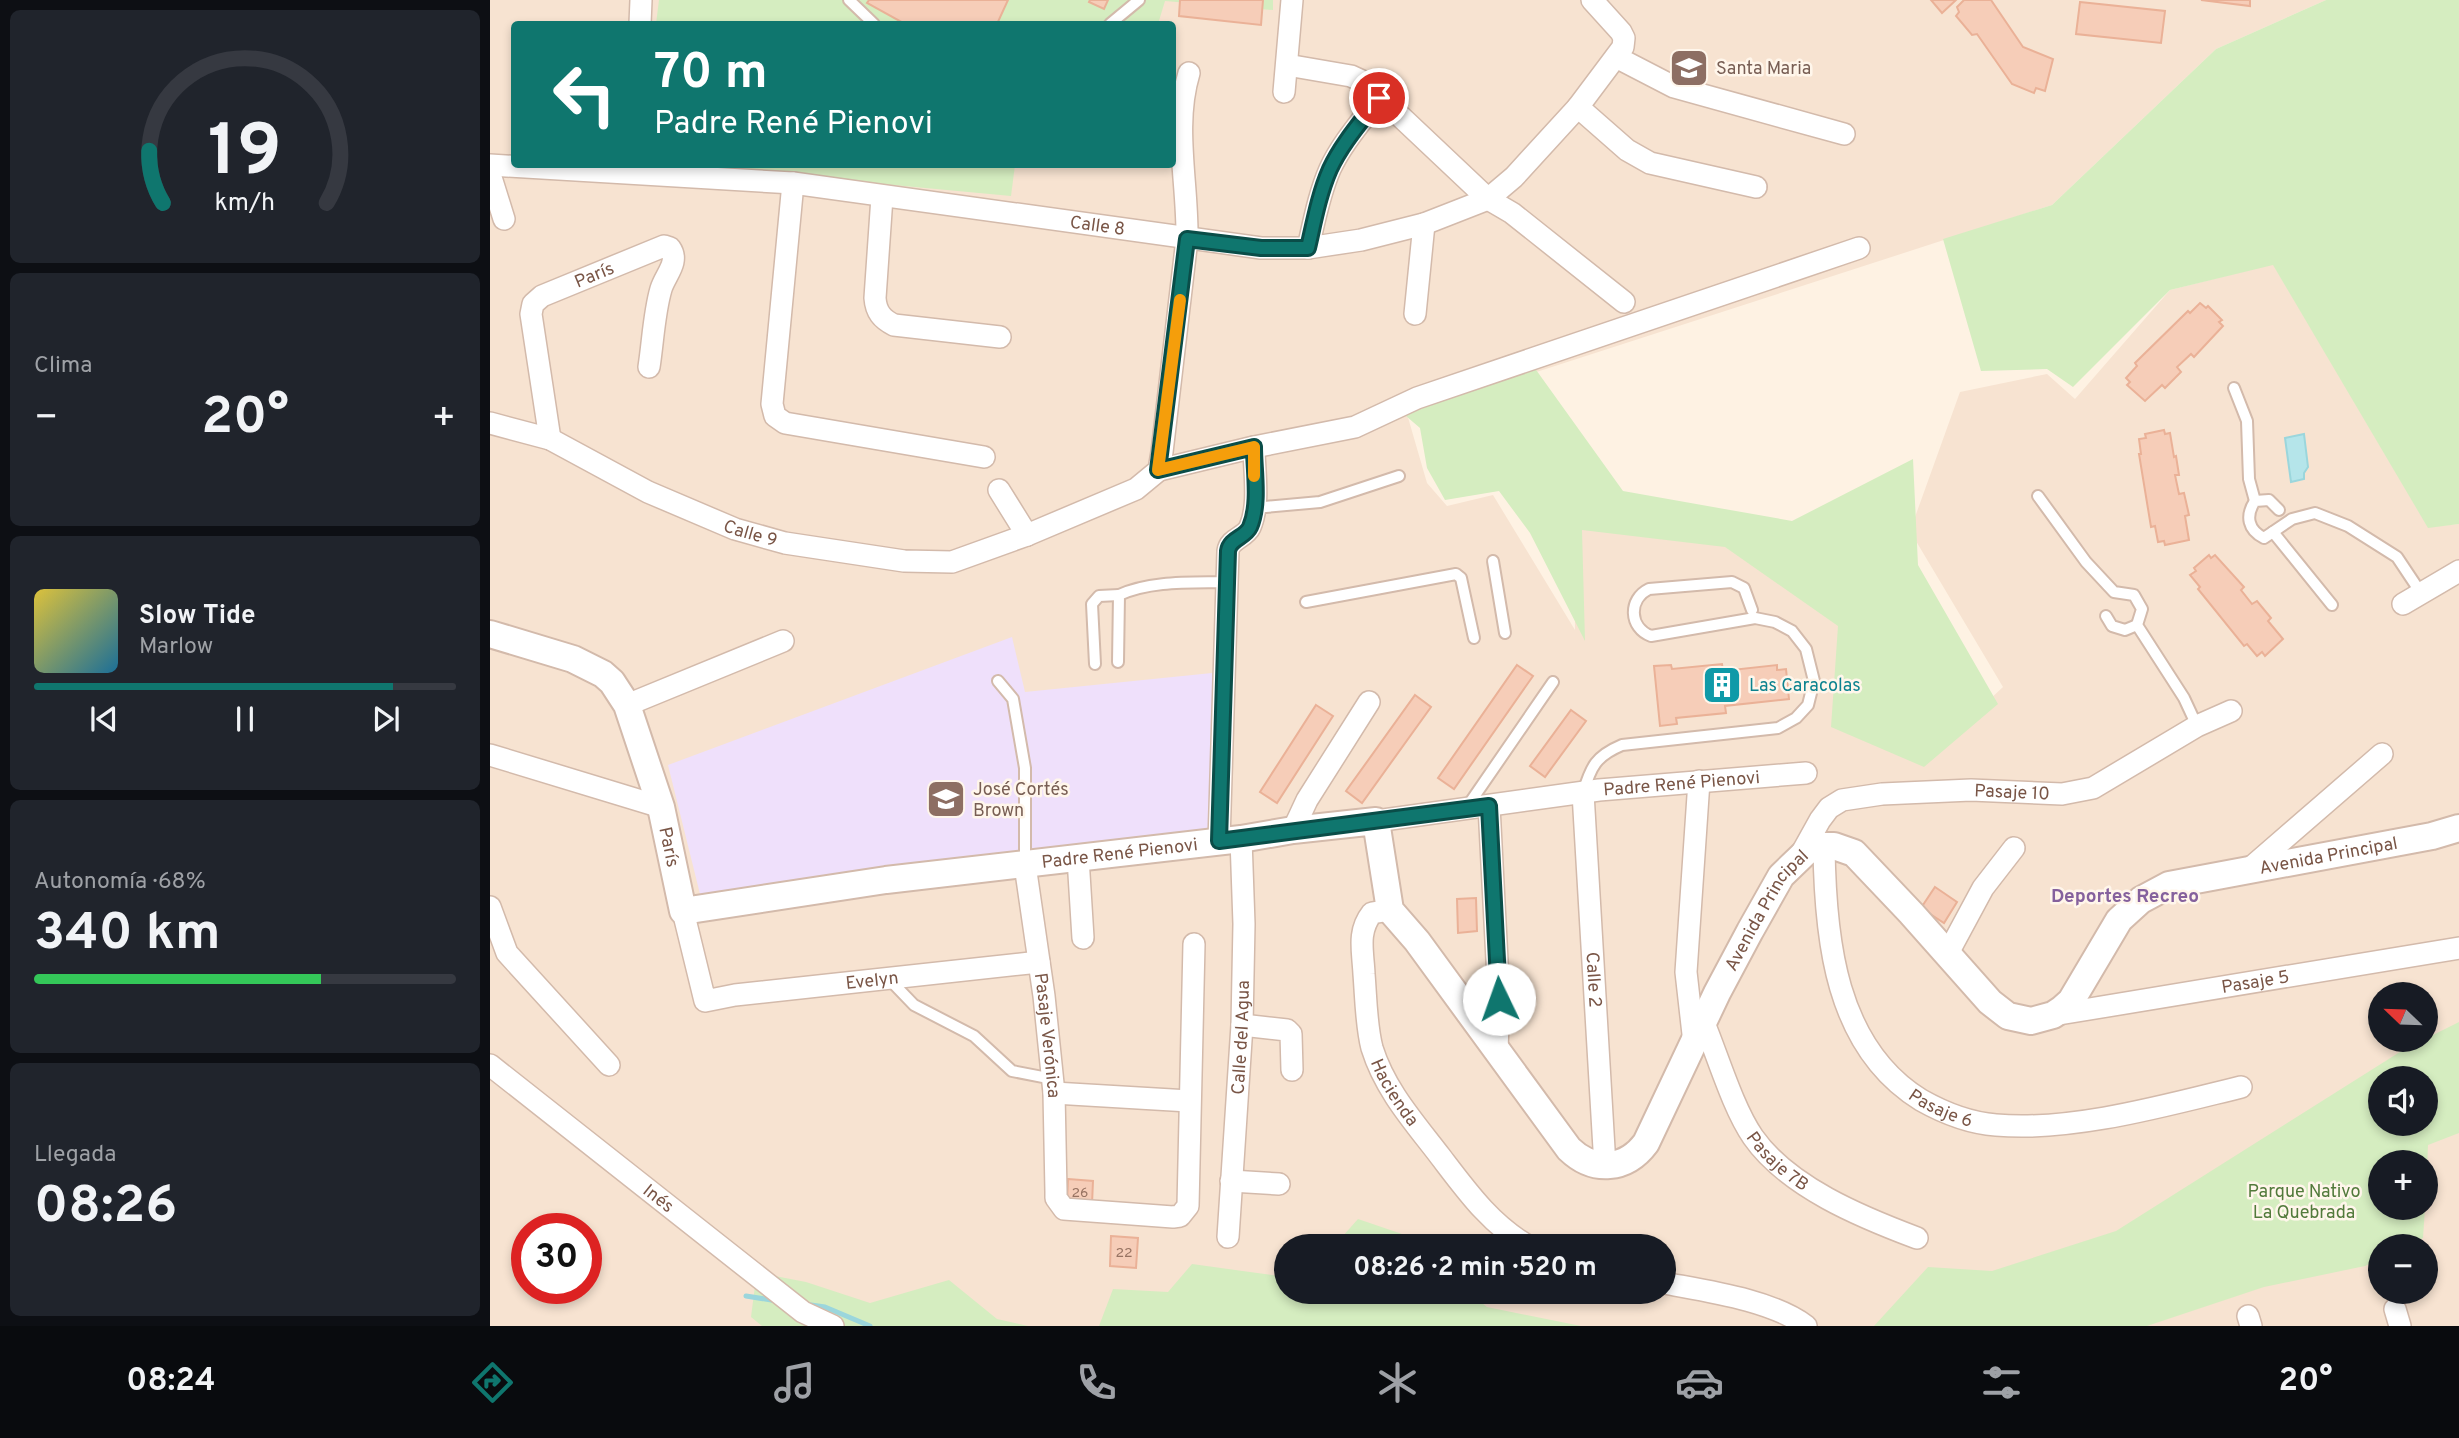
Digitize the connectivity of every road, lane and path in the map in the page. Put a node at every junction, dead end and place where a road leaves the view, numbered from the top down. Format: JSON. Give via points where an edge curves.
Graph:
{"nodes":[{"id":1,"x":641,"y":0,"type":"edge"},
{"id":2,"x":849,"y":0,"type":"edge"},
{"id":3,"x":1139,"y":0,"type":"edge"},
{"id":4,"x":1292,"y":0,"type":"edge"},
{"id":5,"x":1592,"y":0,"type":"edge"},
{"id":6,"x":640,"y":21,"type":"edge"},
{"id":7,"x":871,"y":21,"type":"edge"},
{"id":8,"x":1114,"y":21,"type":"edge"},
{"id":9,"x":1620,"y":48,"type":"junction"},
{"id":10,"x":1287,"y":65,"type":"junction"},
{"id":11,"x":1189,"y":73,"type":"dead end"},
{"id":12,"x":1284,"y":92,"type":"dead end"},
{"id":13,"x":1379,"y":98,"type":"junction"},
{"id":14,"x":1578,"y":107,"type":"junction"},
{"id":15,"x":1844,"y":134,"type":"dead end"},
{"id":16,"x":490,"y":165,"type":"edge"},
{"id":17,"x":511,"y":166,"type":"edge"},
{"id":18,"x":598,"y":168,"type":"edge"},
{"id":19,"x":634,"y":169,"type":"edge"},
{"id":20,"x":490,"y":174,"type":"edge"},
{"id":21,"x":793,"y":183,"type":"junction"},
{"id":22,"x":1756,"y":187,"type":"dead end"},
{"id":23,"x":882,"y":197,"type":"junction"},
{"id":24,"x":1488,"y":199,"type":"junction"},
{"id":25,"x":504,"y":219,"type":"dead end"},
{"id":26,"x":1424,"y":224,"type":"junction"},
{"id":27,"x":1187,"y":239,"type":"junction"},
{"id":28,"x":1308,"y":248,"type":"junction"},
{"id":29,"x":1859,"y":248,"type":"dead end"},
{"id":30,"x":1624,"y":302,"type":"dead end"},
{"id":31,"x":1415,"y":314,"type":"dead end"},
{"id":32,"x":1000,"y":337,"type":"dead end"},
{"id":33,"x":649,"y":367,"type":"dead end"},
{"id":34,"x":2234,"y":387,"type":"dead end"},
{"id":35,"x":490,"y":423,"type":"edge"},
{"id":36,"x":550,"y":439,"type":"junction"},
{"id":37,"x":1254,"y":447,"type":"junction"},
{"id":38,"x":984,"y":457,"type":"dead end"},
{"id":39,"x":1158,"y":470,"type":"junction"},
{"id":40,"x":1399,"y":476,"type":"dead end"},
{"id":41,"x":999,"y":490,"type":"dead end"},
{"id":42,"x":2038,"y":496,"type":"dead end"},
{"id":43,"x":2255,"y":501,"type":"junction"},
{"id":44,"x":1254,"y":508,"type":"junction"},
{"id":45,"x":2279,"y":510,"type":"dead end"},
{"id":46,"x":2273,"y":532,"type":"junction"},
{"id":47,"x":1027,"y":536,"type":"junction"},
{"id":48,"x":1493,"y":561,"type":"dead end"},
{"id":49,"x":2459,"y":571,"type":"edge"},
{"id":50,"x":1228,"y":582,"type":"junction"},
{"id":51,"x":1119,"y":595,"type":"junction"},
{"id":52,"x":2412,"y":598,"type":"joint"},
{"id":53,"x":1306,"y":603,"type":"dead end"},
{"id":54,"x":2332,"y":605,"type":"dead end"},
{"id":55,"x":1752,"y":610,"type":"dead end"},
{"id":56,"x":2106,"y":616,"type":"dead end"},
{"id":57,"x":2137,"y":625,"type":"junction"},
{"id":58,"x":1505,"y":633,"type":"dead end"},
{"id":59,"x":490,"y":634,"type":"edge"},
{"id":60,"x":1474,"y":638,"type":"dead end"},
{"id":61,"x":783,"y":642,"type":"dead end"},
{"id":62,"x":1118,"y":662,"type":"dead end"},
{"id":63,"x":1095,"y":664,"type":"dead end"},
{"id":64,"x":998,"y":681,"type":"dead end"},
{"id":65,"x":1553,"y":682,"type":"dead end"},
{"id":66,"x":1369,"y":702,"type":"dead end"},
{"id":67,"x":627,"y":705,"type":"junction"},
{"id":68,"x":2231,"y":711,"type":"dead end"},
{"id":69,"x":2197,"y":726,"type":"junction"},
{"id":70,"x":2382,"y":754,"type":"dead end"},
{"id":71,"x":490,"y":755,"type":"edge"},
{"id":72,"x":1806,"y":773,"type":"dead end"},
{"id":73,"x":1699,"y":781,"type":"junction"},
{"id":74,"x":1583,"y":793,"type":"junction"},
{"id":75,"x":1489,"y":806,"type":"junction"},
{"id":76,"x":661,"y":807,"type":"junction"},
{"id":77,"x":1466,"y":809,"type":"junction"},
{"id":78,"x":1376,"y":821,"type":"junction"},
{"id":79,"x":2459,"y":828,"type":"edge"},
{"id":80,"x":1293,"y":831,"type":"junction"},
{"id":81,"x":1230,"y":840,"type":"junction"},
{"id":82,"x":2014,"y":848,"type":"dead end"},
{"id":83,"x":1812,"y":851,"type":"junction"},
{"id":84,"x":1078,"y":858,"type":"junction"},
{"id":85,"x":1025,"y":865,"type":"junction"},
{"id":86,"x":2247,"y":871,"type":"junction"},
{"id":87,"x":490,"y":906,"type":"edge"},
{"id":88,"x":1390,"y":910,"type":"junction"},
{"id":89,"x":683,"y":911,"type":"junction"},
{"id":90,"x":1083,"y":938,"type":"dead end"},
{"id":91,"x":1194,"y":944,"type":"dead end"},
{"id":92,"x":2459,"y":948,"type":"edge"},
{"id":93,"x":1948,"y":953,"type":"junction"},
{"id":94,"x":1039,"y":962,"type":"junction"},
{"id":95,"x":888,"y":978,"type":"junction"},
{"id":96,"x":705,"y":1001,"type":"joint"},
{"id":97,"x":2053,"y":1016,"type":"junction"},
{"id":98,"x":1242,"y":1025,"type":"junction"},
{"id":99,"x":1699,"y":1033,"type":"junction"},
{"id":100,"x":1497,"y":1049,"type":"junction"},
{"id":101,"x":490,"y":1065,"type":"edge"},
{"id":102,"x":609,"y":1065,"type":"dead end"},
{"id":103,"x":1292,"y":1070,"type":"dead end"},
{"id":104,"x":1053,"y":1086,"type":"junction"},
{"id":105,"x":2241,"y":1087,"type":"dead end"},
{"id":106,"x":1189,"y":1101,"type":"junction"},
{"id":107,"x":1605,"y":1166,"type":"junction"},
{"id":108,"x":1231,"y":1181,"type":"junction"},
{"id":109,"x":1279,"y":1184,"type":"dead end"},
{"id":110,"x":1509,"y":1234,"type":"edge"},
{"id":111,"x":1228,"y":1237,"type":"dead end"},
{"id":112,"x":1917,"y":1238,"type":"dead end"},
{"id":113,"x":1676,"y":1285,"type":"edge"},
{"id":114,"x":833,"y":1326,"type":"edge"},
{"id":115,"x":1806,"y":1326,"type":"edge"}],
"edges":[{"from":1,"to":6,"type":"street"},
{"from":2,"to":7,"type":"lane"},
{"from":3,"to":8,"type":"lane"},
{"from":4,"to":10,"type":"street"},
{"from":5,"to":9,"type":"street"},
{"from":9,"to":14,"type":"street","name":"Calle 8"},
{"from":9,"to":15,"type":"street","via":[[1674,87]]},
{"from":10,"to":12,"type":"street"},
{"from":10,"to":13,"type":"street","via":[[1351,76]]},
{"from":11,"to":27,"type":"street","via":[[1181,115]]},
{"from":13,"to":24,"type":"street"},
{"from":13,"to":28,"type":"street","via":[[1342,146],[1330,170]]},
{"from":14,"to":22,"type":"street","via":[[1627,150],[1650,163]]},
{"from":14,"to":24,"type":"street","name":"Calle 8"},
{"from":16,"to":17,"type":"street","name":"Calle 8"},
{"from":18,"to":19,"type":"street","name":"Calle 8"},
{"from":19,"to":21,"type":"street","name":"Calle 8"},
{"from":20,"to":25,"type":"street"},
{"from":21,"to":23,"type":"street","name":"Calle 8"},
{"from":21,"to":38,"type":"street","via":[[772,404],[775,416],[785,423]]},
{"from":23,"to":27,"type":"street","name":"Calle 8"},
{"from":23,"to":32,"type":"street","via":[[876,298],[880,315],[894,325]]},
{"from":24,"to":26,"type":"street","name":"Calle 8"},
{"from":24,"to":30,"type":"street"},
{"from":26,"to":28,"type":"street","name":"Calle 8"},
{"from":26,"to":31,"type":"street"},
{"from":27,"to":28,"type":"street","name":"Calle 8"},
{"from":27,"to":39,"type":"street"},
{"from":29,"to":37,"type":"street","name":"Calle 9","via":[[1418,398],[1355,427]]},
{"from":33,"to":36,"type":"street","name":"París","via":[[661,288],[674,254],[664,246],[542,296],[533,304]]},
{"from":34,"to":43,"type":"lane","via":[[2247,421],[2249,479]]},
{"from":35,"to":36,"type":"street","name":"Calle 9"},
{"from":36,"to":47,"type":"street","name":"Calle 9","via":[[648,492],[785,543],[904,561],[952,562]]},
{"from":37,"to":39,"type":"street","name":"Calle 9"},
{"from":37,"to":44,"type":"street","name":"Calle del Agua"},
{"from":39,"to":47,"type":"street","name":"Calle 9","via":[[1136,489]]},
{"from":40,"to":44,"type":"lane","via":[[1320,502]]},
{"from":41,"to":47,"type":"street"},
{"from":42,"to":57,"type":"lane","via":[[2114,592],[2134,595],[2143,609]]},
{"from":43,"to":45,"type":"lane","via":[[2269,500]]},
{"from":43,"to":46,"type":"lane","via":[[2248,520],[2255,534],[2264,538]]},
{"from":44,"to":50,"type":"street","name":"Calle del Agua","via":[[1249,530],[1228,546]]},
{"from":46,"to":52,"type":"lane","via":[[2292,519],[2315,513],[2367,536],[2397,557]]},
{"from":46,"to":54,"type":"lane"},
{"from":48,"to":58,"type":"lane"},
{"from":49,"to":52,"type":"street"},
{"from":50,"to":51,"type":"lane","via":[[1135,588]]},
{"from":50,"to":81,"type":"street","name":"Calle del Agua","via":[[1222,677]]},
{"from":51,"to":62,"type":"lane"},
{"from":51,"to":63,"type":"lane","via":[[1099,596],[1093,604]]},
{"from":53,"to":60,"type":"lane","via":[[1456,575],[1461,578]]},
{"from":55,"to":74,"type":"lane","via":[[1744,588],[1732,582],[1649,589],[1634,603],[1636,625],[1651,636],[1755,618],[1792,631],[1806,649],[1814,681],[1808,705],[1796,718],[1778,728],[1622,745],[1596,762]]},
{"from":56,"to":57,"type":"lane","via":[[2112,626],[2125,631]]},
{"from":57,"to":69,"type":"lane"},
{"from":59,"to":67,"type":"street","name":"París","via":[[591,667],[612,682]]},
{"from":61,"to":67,"type":"street"},
{"from":64,"to":85,"type":"lane","via":[[1013,699],[1026,768]]},
{"from":65,"to":77,"type":"lane"},
{"from":66,"to":80,"type":"street","via":[[1307,800]]},
{"from":67,"to":76,"type":"street","name":"París"},
{"from":68,"to":69,"type":"street","name":"Pasaje 10"},
{"from":69,"to":83,"type":"street","name":"Pasaje 10","via":[[2093,789],[2062,794],[1958,790],[1842,800],[1820,820]]},
{"from":70,"to":86,"type":"street"},
{"from":71,"to":76,"type":"street"},
{"from":72,"to":73,"type":"street","name":"Padre René Pienovi"},
{"from":73,"to":74,"type":"street","name":"Padre René Pienovi"},
{"from":73,"to":99,"type":"street","name":"Pasaje 7B","via":[[1686,972],[1686,989]]},
{"from":74,"to":75,"type":"street","name":"Padre René Pienovi"},
{"from":74,"to":107,"type":"street","name":"Calle 2"},
{"from":75,"to":77,"type":"street","name":"Padre René Pienovi"},
{"from":75,"to":100,"type":"street","via":[[1499,999]]},
{"from":76,"to":89,"type":"street","name":"París"},
{"from":77,"to":78,"type":"street","name":"Padre René Pienovi"},
{"from":78,"to":80,"type":"street","name":"Padre René Pienovi"},
{"from":78,"to":88,"type":"street"},
{"from":79,"to":86,"type":"street","name":"Avenida Principal"},
{"from":80,"to":81,"type":"street","name":"Padre René Pienovi"},
{"from":81,"to":84,"type":"street","name":"Padre René Pienovi"},
{"from":81,"to":98,"type":"street","name":"Calle del Agua","via":[[1244,924]]},
{"from":82,"to":93,"type":"street","via":[[1983,888]]},
{"from":83,"to":93,"type":"street","name":"Avenida Principal","via":[[1844,848],[1862,860]]},
{"from":83,"to":99,"type":"street","name":"Avenida Principal","via":[[1781,876]]},
{"from":83,"to":105,"type":"street","name":"Pasaje 6","via":[[1846,1010],[1880,1065],[1931,1106],[1982,1123],[2036,1125],[2099,1118]]},
{"from":84,"to":85,"type":"street","name":"Padre René Pienovi"},
{"from":84,"to":90,"type":"street"},
{"from":85,"to":89,"type":"street","name":"Padre René Pienovi","via":[[886,880]]},
{"from":85,"to":94,"type":"street","name":"Pasaje Verónica"},
{"from":86,"to":97,"type":"street","name":"Avenida Principal","via":[[2169,885],[2141,900],[2112,930],[2071,1001]]},
{"from":87,"to":102,"type":"street","via":[[507,953]]},
{"from":88,"to":100,"type":"street"},
{"from":88,"to":110,"type":"street","name":"Hacienda","via":[[1372,913],[1364,924],[1371,1046],[1402,1107],[1473,1201]]},
{"from":89,"to":96,"type":"street","name":"París"},
{"from":91,"to":106,"type":"street"},
{"from":92,"to":97,"type":"street","name":"Pasaje 5"},
{"from":93,"to":97,"type":"street","name":"Avenida Principal","via":[[1998,1010],[2019,1020]]},
{"from":94,"to":95,"type":"street","name":"Evelyn"},
{"from":94,"to":104,"type":"street","name":"Pasaje Verónica"},
{"from":95,"to":96,"type":"street","name":"Evelyn"},
{"from":95,"to":104,"type":"lane","via":[[914,1005],[974,1036],[1012,1071]]},
{"from":98,"to":103,"type":"street","via":[[1292,1034]]},
{"from":98,"to":108,"type":"street","name":"Calle del Agua"},
{"from":99,"to":107,"type":"street","name":"Avenida Principal","via":[[1641,1150],[1628,1160]]},
{"from":99,"to":112,"type":"street","name":"Pasaje 7B","via":[[1752,1136],[1777,1165],[1850,1210]]},
{"from":100,"to":107,"type":"street","via":[[1569,1149],[1585,1161]]},
{"from":101,"to":114,"type":"street","name":"Inés","via":[[803,1312]]},
{"from":104,"to":106,"type":"street"},
{"from":104,"to":106,"type":"street","name":"Pasaje Verónica","via":[[1056,1192],[1059,1204],[1068,1211],[1173,1217],[1185,1212],[1189,1200]]},
{"from":108,"to":109,"type":"street"},
{"from":108,"to":111,"type":"street","name":"Calle del Agua"},
{"from":113,"to":115,"type":"street","via":[[1771,1308]]}]}
